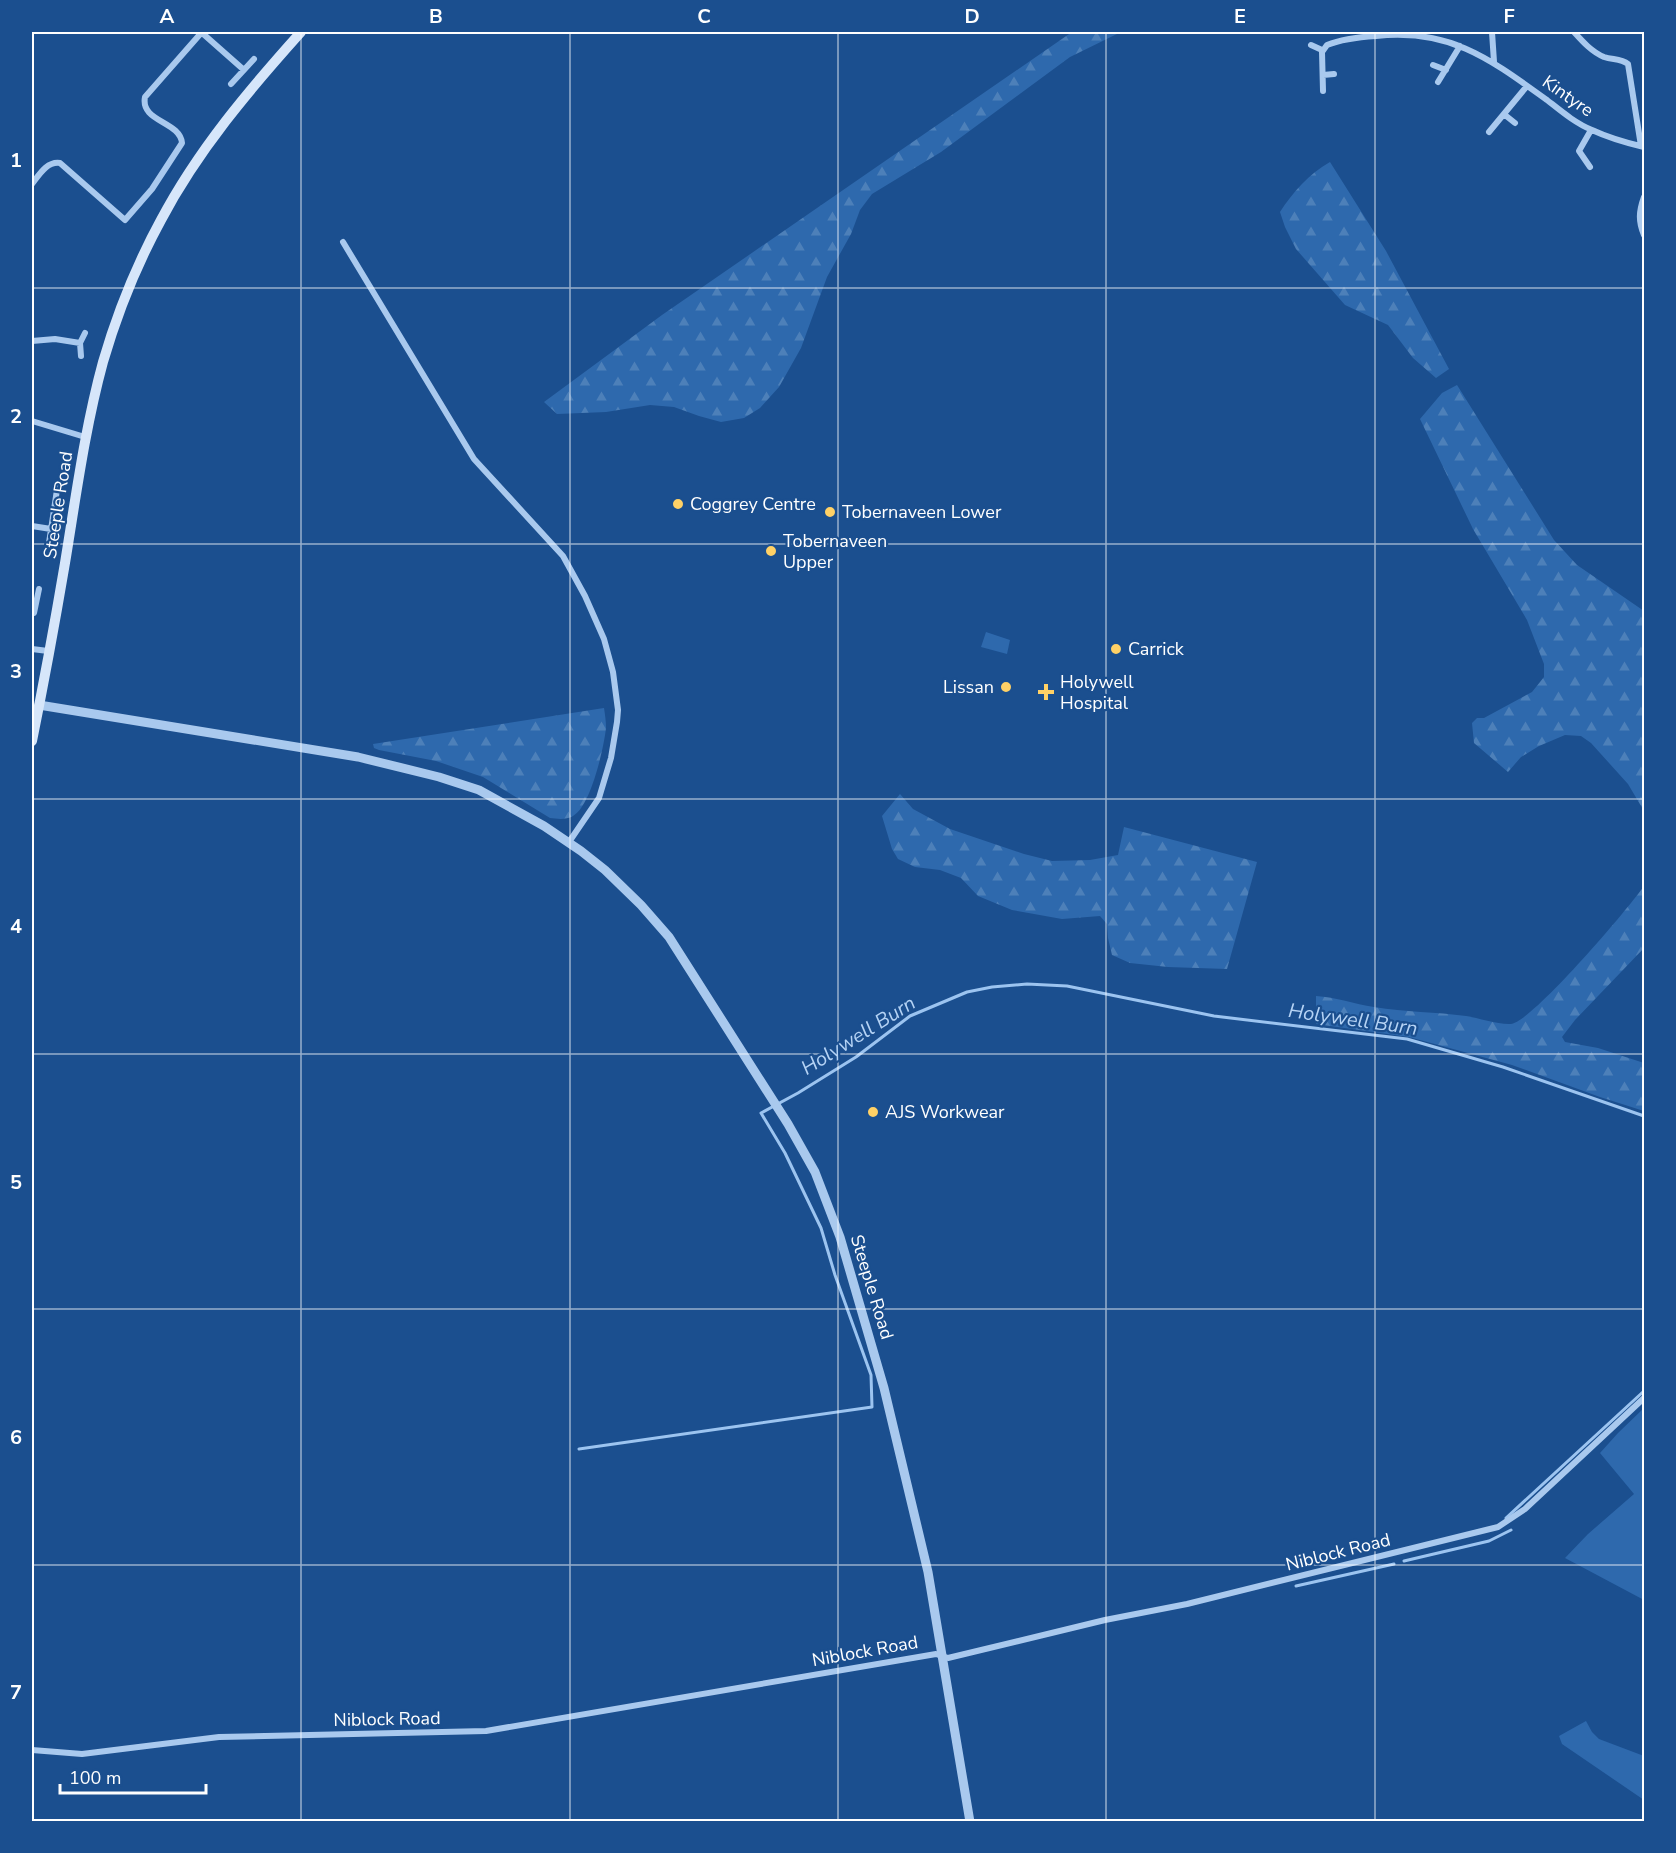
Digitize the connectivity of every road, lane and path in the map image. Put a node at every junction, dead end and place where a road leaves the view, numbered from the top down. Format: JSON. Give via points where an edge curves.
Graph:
{"nodes":[{"id":1,"x":201,"y":32,"type":"edge"},
{"id":2,"x":301,"y":32,"type":"edge"},
{"id":3,"x":1492,"y":32,"type":"edge"},
{"id":4,"x":1574,"y":32,"type":"edge"},
{"id":5,"x":1311,"y":45,"type":"dead end"},
{"id":6,"x":1460,"y":46,"type":"junction"},
{"id":7,"x":1322,"y":50,"type":"junction"},
{"id":8,"x":254,"y":59,"type":"dead end"},
{"id":9,"x":1494,"y":62,"type":"junction"},
{"id":10,"x":1433,"y":65,"type":"dead end"},
{"id":11,"x":244,"y":70,"type":"junction"},
{"id":12,"x":1446,"y":70,"type":"junction"},
{"id":13,"x":1334,"y":74,"type":"dead end"},
{"id":14,"x":1323,"y":75,"type":"junction"},
{"id":15,"x":1438,"y":82,"type":"dead end"},
{"id":16,"x":231,"y":84,"type":"dead end"},
{"id":17,"x":1527,"y":86,"type":"junction"},
{"id":18,"x":1323,"y":91,"type":"dead end"},
{"id":19,"x":1505,"y":114,"type":"junction"},
{"id":20,"x":1515,"y":123,"type":"dead end"},
{"id":21,"x":1592,"y":130,"type":"junction"},
{"id":22,"x":1489,"y":132,"type":"dead end"},
{"id":23,"x":1643,"y":146,"type":"edge"},
{"id":24,"x":1590,"y":167,"type":"dead end"},
{"id":25,"x":32,"y":184,"type":"edge"},
{"id":26,"x":1644,"y":197,"type":"edge"},
{"id":27,"x":1644,"y":235,"type":"edge"},
{"id":28,"x":343,"y":242,"type":"dead end"},
{"id":29,"x":85,"y":333,"type":"dead end"},
{"id":30,"x":32,"y":341,"type":"edge"},
{"id":31,"x":80,"y":343,"type":"junction"},
{"id":32,"x":81,"y":357,"type":"dead end"},
{"id":33,"x":32,"y":421,"type":"edge"},
{"id":34,"x":86,"y":437,"type":"junction"},
{"id":35,"x":58,"y":483,"type":"dead end"},
{"id":36,"x":32,"y":526,"type":"edge"},
{"id":37,"x":51,"y":529,"type":"junction"},
{"id":38,"x":49,"y":543,"type":"dead end"},
{"id":39,"x":39,"y":589,"type":"dead end"},
{"id":40,"x":34,"y":602,"type":"edge"},
{"id":41,"x":34,"y":613,"type":"dead end"},
{"id":42,"x":32,"y":649,"type":"edge"},
{"id":43,"x":48,"y":651,"type":"junction"},
{"id":44,"x":39,"y":705,"type":"junction"},
{"id":45,"x":32,"y":741,"type":"edge"},
{"id":46,"x":569,"y":842,"type":"junction"},
{"id":47,"x":1644,"y":1398,"type":"edge"},
{"id":48,"x":942,"y":1656,"type":"junction"},
{"id":49,"x":32,"y":1750,"type":"edge"},
{"id":50,"x":970,"y":1821,"type":"edge"}],
"edges":[{"from":1,"to":11,"type":"street"},
{"from":1,"to":25,"type":"street","via":[[145,97],[147,111],[177,132],[182,143],[152,189],[125,220],[60,163],[49,165]]},
{"from":2,"to":34,"type":"main road","name":"Steeple Road","via":[[234,110],[187,173],[160,220],[103,361]]},
{"from":3,"to":9,"type":"street"},
{"from":4,"to":23,"type":"street","name":"Kintyre","via":[[1593,51],[1628,64]]},
{"from":5,"to":7,"type":"street"},
{"from":6,"to":7,"type":"street","name":"Kintyre","via":[[1430,37],[1396,34],[1349,39]]},
{"from":6,"to":9,"type":"street","name":"Kintyre"},
{"from":6,"to":12,"type":"street"},
{"from":7,"to":14,"type":"street"},
{"from":8,"to":11,"type":"street"},
{"from":9,"to":17,"type":"street","name":"Kintyre"},
{"from":10,"to":12,"type":"street"},
{"from":11,"to":16,"type":"street"},
{"from":12,"to":15,"type":"street"},
{"from":13,"to":14,"type":"street"},
{"from":14,"to":18,"type":"street"},
{"from":17,"to":19,"type":"street","name":"Kintyre"},
{"from":17,"to":21,"type":"street","name":"Kintyre"},
{"from":19,"to":20,"type":"street"},
{"from":19,"to":22,"type":"street","name":"Kintyre"},
{"from":21,"to":23,"type":"street","name":"Kintyre"},
{"from":21,"to":24,"type":"street","name":"Kintyre","via":[[1579,151]]},
{"from":26,"to":27,"type":"street","via":[[1640,218]]},
{"from":28,"to":46,"type":"street","via":[[474,459],[563,556],[604,639],[618,710],[616,731],[599,798]]},
{"from":29,"to":31,"type":"street"},
{"from":30,"to":31,"type":"street"},
{"from":31,"to":32,"type":"street"},
{"from":33,"to":34,"type":"street"},
{"from":34,"to":43,"type":"main road","name":"Steeple Road"},
{"from":35,"to":37,"type":"street"},
{"from":36,"to":37,"type":"street"},
{"from":37,"to":38,"type":"street"},
{"from":39,"to":40,"type":"street"},
{"from":40,"to":41,"type":"street"},
{"from":42,"to":43,"type":"street"},
{"from":43,"to":44,"type":"main road","name":"Steeple Road"},
{"from":44,"to":45,"type":"main road"},
{"from":44,"to":46,"type":"street","name":"Steeple Road","via":[[389,764],[479,790]]},
{"from":46,"to":48,"type":"street","name":"Steeple Road","via":[[605,870],[669,937],[777,1106],[825,1196],[884,1388],[928,1572]]},
{"from":47,"to":48,"type":"street","name":"Niblock Road","via":[[1525,1509],[1498,1527],[1187,1604],[948,1658]]},
{"from":48,"to":49,"type":"street","name":"Niblock Road","via":[[486,1731],[219,1737],[82,1754]]},
{"from":48,"to":50,"type":"street","name":"Steeple Road"}]}
